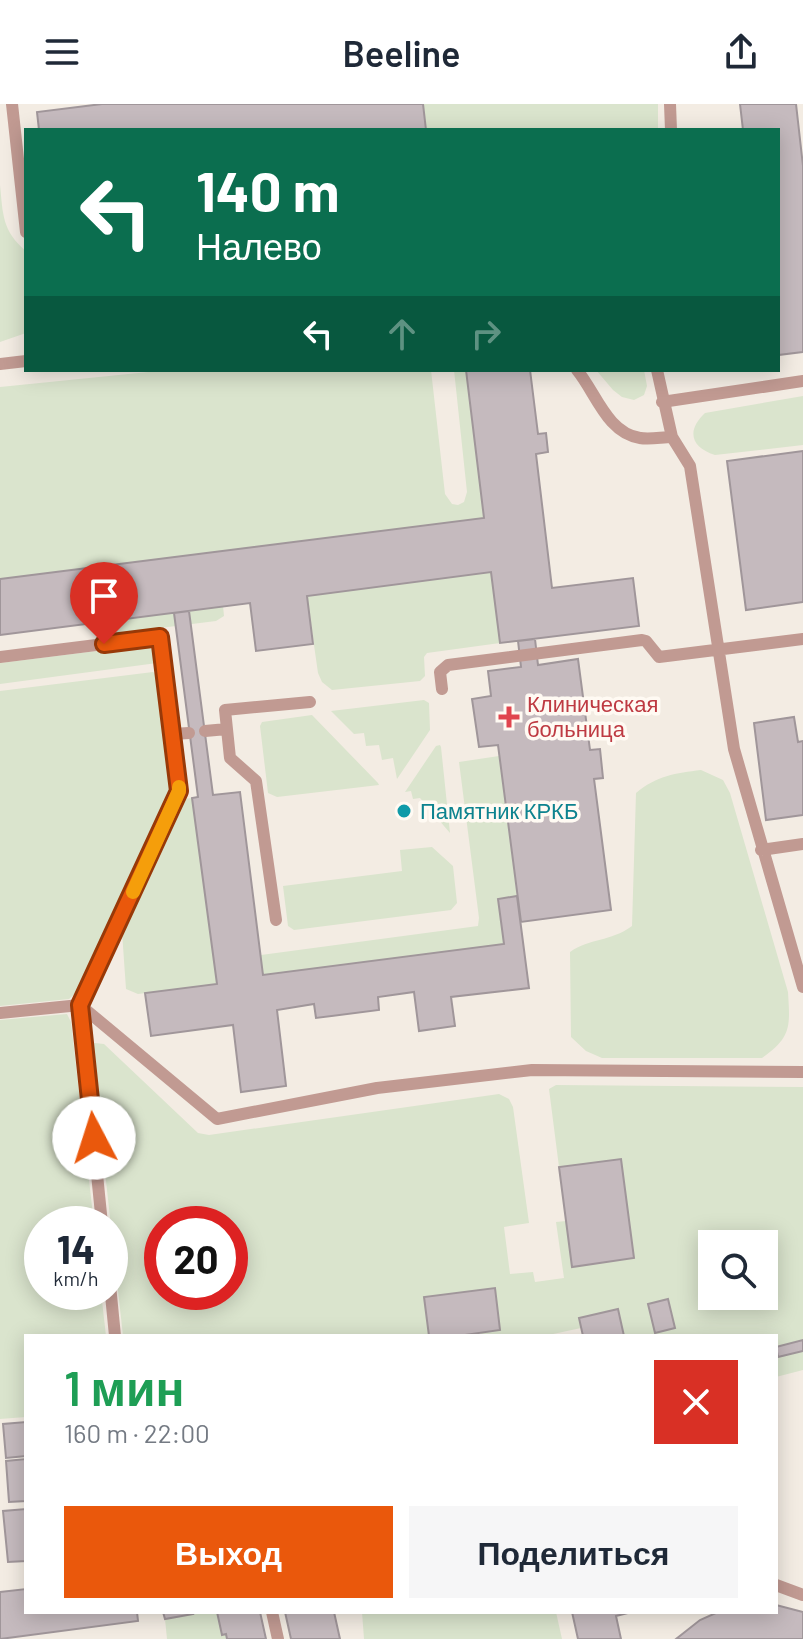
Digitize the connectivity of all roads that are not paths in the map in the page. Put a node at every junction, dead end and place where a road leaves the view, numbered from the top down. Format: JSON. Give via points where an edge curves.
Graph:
{"nodes":[{"id":1,"x":12,"y":104,"type":"edge"},
{"id":2,"x":670,"y":104,"type":"edge"},
{"id":3,"x":671,"y":128,"type":"edge"},
{"id":4,"x":24,"y":214,"type":"edge"},
{"id":5,"x":24,"y":361,"type":"edge"},
{"id":6,"x":0,"y":364,"type":"edge"},
{"id":7,"x":578,"y":372,"type":"edge"},
{"id":8,"x":657,"y":372,"type":"edge"},
{"id":9,"x":803,"y":381,"type":"edge"},
{"id":10,"x":662,"y":402,"type":"junction"},
{"id":11,"x":672,"y":437,"type":"junction"},
{"id":12,"x":803,"y":639,"type":"edge"},
{"id":13,"x":720,"y":650,"type":"junction"},
{"id":14,"x":0,"y":657,"type":"edge"},
{"id":15,"x":442,"y":689,"type":"dead end"},
{"id":16,"x":310,"y":702,"type":"dead end"},
{"id":17,"x":227,"y":729,"type":"junction"},
{"id":18,"x":205,"y":731,"type":"dead end"},
{"id":19,"x":189,"y":733,"type":"dead end"},
{"id":20,"x":172,"y":734,"type":"junction"},
{"id":21,"x":803,"y":844,"type":"edge"},
{"id":22,"x":761,"y":850,"type":"junction"},
{"id":23,"x":276,"y":920,"type":"dead end"},
{"id":24,"x":803,"y":987,"type":"edge"},
{"id":25,"x":80,"y":1005,"type":"junction"},
{"id":26,"x":0,"y":1013,"type":"edge"},
{"id":27,"x":803,"y":1072,"type":"edge"},
{"id":28,"x":100,"y":1206,"type":"edge"},
{"id":29,"x":112,"y":1310,"type":"edge"},
{"id":30,"x":115,"y":1334,"type":"edge"},
{"id":31,"x":778,"y":1586,"type":"edge"},
{"id":32,"x":803,"y":1595,"type":"edge"},
{"id":33,"x":272,"y":1614,"type":"edge"},
{"id":34,"x":278,"y":1639,"type":"edge"}],
"edges":[{"from":1,"to":4,"type":"lane"},
{"from":2,"to":3,"type":"lane"},
{"from":5,"to":6,"type":"lane"},
{"from":7,"to":11,"type":"lane","via":[[625,434]]},
{"from":8,"to":10,"type":"lane"},
{"from":9,"to":10,"type":"lane"},
{"from":10,"to":11,"type":"lane"},
{"from":11,"to":13,"type":"lane","via":[[690,466]]},
{"from":12,"to":13,"type":"lane"},
{"from":13,"to":15,"type":"lane","via":[[659,657],[642,640],[448,665],[440,672]]},
{"from":13,"to":22,"type":"lane","via":[[734,749]]},
{"from":14,"to":20,"type":"lane","via":[[160,637]]},
{"from":16,"to":17,"type":"lane","via":[[225,710]]},
{"from":17,"to":18,"type":"lane"},
{"from":17,"to":23,"type":"lane","via":[[230,758],[256,781]]},
{"from":19,"to":20,"type":"lane"},
{"from":20,"to":25,"type":"lane","via":[[179,791]]},
{"from":21,"to":22,"type":"lane"},
{"from":22,"to":24,"type":"lane"},
{"from":25,"to":26,"type":"lane"},
{"from":25,"to":27,"type":"lane","via":[[217,1119],[377,1088],[532,1070]]},
{"from":25,"to":28,"type":"lane"},
{"from":29,"to":30,"type":"lane"},
{"from":31,"to":32,"type":"lane"},
{"from":33,"to":34,"type":"lane"}]}
